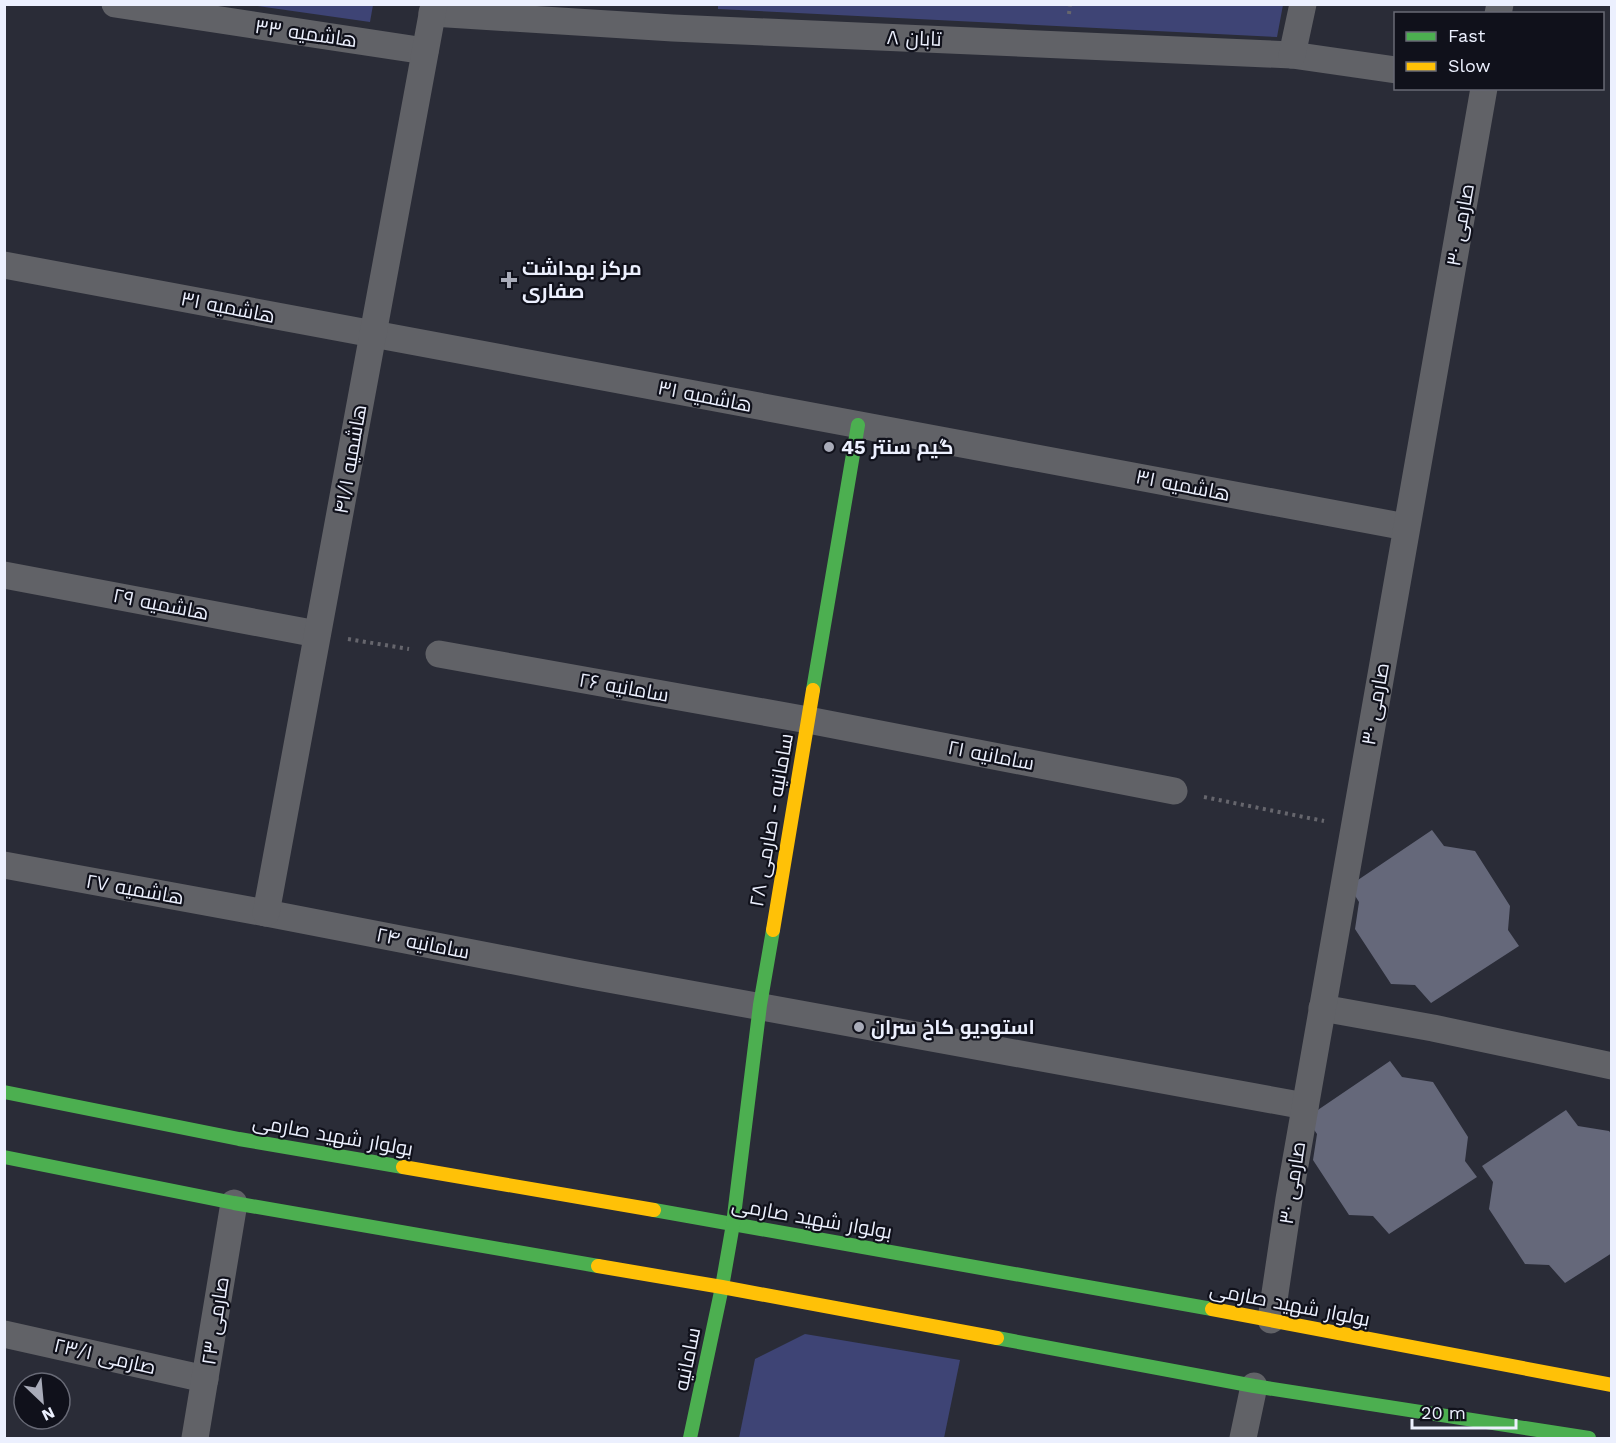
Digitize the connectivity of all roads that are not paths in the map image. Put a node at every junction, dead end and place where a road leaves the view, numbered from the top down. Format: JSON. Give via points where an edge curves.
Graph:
{"nodes":[{"id":1,"x":115,"y":4,"type":"edge"},
{"id":2,"x":1303,"y":4,"type":"edge"},
{"id":3,"x":433,"y":9,"type":"edge"},
{"id":4,"x":425,"y":51,"type":"junction"},
{"id":5,"x":1292,"y":55,"type":"junction"},
{"id":6,"x":1394,"y":70,"type":"edge"},
{"id":7,"x":1484,"y":90,"type":"edge"},
{"id":8,"x":4,"y":265,"type":"edge"},
{"id":9,"x":373,"y":334,"type":"junction"},
{"id":10,"x":858,"y":425,"type":"junction"},
{"id":11,"x":1406,"y":526,"type":"junction"},
{"id":12,"x":4,"y":575,"type":"edge"},
{"id":13,"x":317,"y":634,"type":"junction"},
{"id":14,"x":439,"y":654,"type":"road end"},
{"id":15,"x":808,"y":720,"type":"junction"},
{"id":16,"x":1173,"y":791,"type":"road end"},
{"id":17,"x":4,"y":865,"type":"edge"},
{"id":18,"x":266,"y":913,"type":"junction"},
{"id":19,"x":760,"y":1005,"type":"junction"},
{"id":20,"x":1322,"y":1008,"type":"junction"},
{"id":21,"x":1611,"y":1066,"type":"edge"},
{"id":22,"x":4,"y":1092,"type":"edge"},
{"id":23,"x":1305,"y":1106,"type":"junction"},
{"id":24,"x":4,"y":1157,"type":"edge"},
{"id":25,"x":234,"y":1203,"type":"junction"},
{"id":26,"x":733,"y":1224,"type":"junction"},
{"id":27,"x":722,"y":1287,"type":"junction"},
{"id":28,"x":1270,"y":1320,"type":"junction"},
{"id":29,"x":4,"y":1334,"type":"edge"},
{"id":30,"x":205,"y":1379,"type":"junction"},
{"id":31,"x":1611,"y":1385,"type":"edge"},
{"id":32,"x":1254,"y":1386,"type":"junction"},
{"id":33,"x":195,"y":1438,"type":"edge"},
{"id":34,"x":690,"y":1438,"type":"edge"},
{"id":35,"x":1243,"y":1438,"type":"edge"},
{"id":36,"x":1589,"y":1438,"type":"edge"}],
"edges":[{"from":1,"to":4,"type":"street","name":"هاشمیه ۳۳"},
{"from":2,"to":5,"type":"street"},
{"from":3,"to":4,"type":"street","name":"هاشمیه ۴۱/۱"},
{"from":3,"to":5,"type":"street","name":"تابان ۸","via":[[685,28]]},
{"from":4,"to":9,"type":"street","name":"هاشمیه ۴۱/۱"},
{"from":5,"to":6,"type":"street","name":"تابان ۸"},
{"from":7,"to":11,"type":"street","name":"صارمی ۳۰"},
{"from":8,"to":9,"type":"street","name":"هاشمیه ۳۱"},
{"from":9,"to":10,"type":"street","name":"هاشمیه ۳۱"},
{"from":9,"to":13,"type":"street","name":"هاشمیه ۴۱/۱"},
{"from":10,"to":11,"type":"street","name":"هاشمیه ۳۱"},
{"from":10,"to":15,"type":"main road","name":"سامانیه - صارمی ۲۸"},
{"from":11,"to":20,"type":"street","name":"صارمی ۳۰"},
{"from":12,"to":13,"type":"street","name":"هاشمیه ۲۹"},
{"from":13,"to":18,"type":"street","name":"هاشمیه ۴۱/۱"},
{"from":14,"to":15,"type":"street","name":"سامانیه ۲۶"},
{"from":15,"to":16,"type":"street","name":"سامانیه ۲۱"},
{"from":15,"to":19,"type":"main road","name":"سامانیه - صارمی ۲۸"},
{"from":17,"to":18,"type":"street","name":"هاشمیه ۲۷"},
{"from":18,"to":19,"type":"street","name":"سامانیه ۲۴"},
{"from":19,"to":23,"type":"street","name":"سامانیه ۲۴"},
{"from":19,"to":26,"type":"main road","name":"سامانیه - صارمی ۲۸"},
{"from":20,"to":21,"type":"street"},
{"from":20,"to":23,"type":"street","name":"صارمی ۳۰"},
{"from":22,"to":26,"type":"main road","name":"بولوار شهید صارمی","via":[[239,1139]]},
{"from":23,"to":28,"type":"street","name":"صارمی ۳۰"},
{"from":24,"to":25,"type":"main road"},
{"from":25,"to":27,"type":"main road"},
{"from":25,"to":30,"type":"street","name":"صارمی ۲۳"},
{"from":26,"to":27,"type":"main road","name":"سامانیه"},
{"from":26,"to":28,"type":"main road","name":"بولوار شهید صارمی"},
{"from":27,"to":32,"type":"main road"},
{"from":27,"to":34,"type":"main road","name":"سامانیه"},
{"from":28,"to":31,"type":"main road","name":"بولوار شهید صارمی"},
{"from":29,"to":30,"type":"street","name":"صارمی ۲۳/۱"},
{"from":30,"to":33,"type":"street","name":"صارمی ۲۳"},
{"from":32,"to":35,"type":"street"},
{"from":32,"to":36,"type":"main road"}]}
